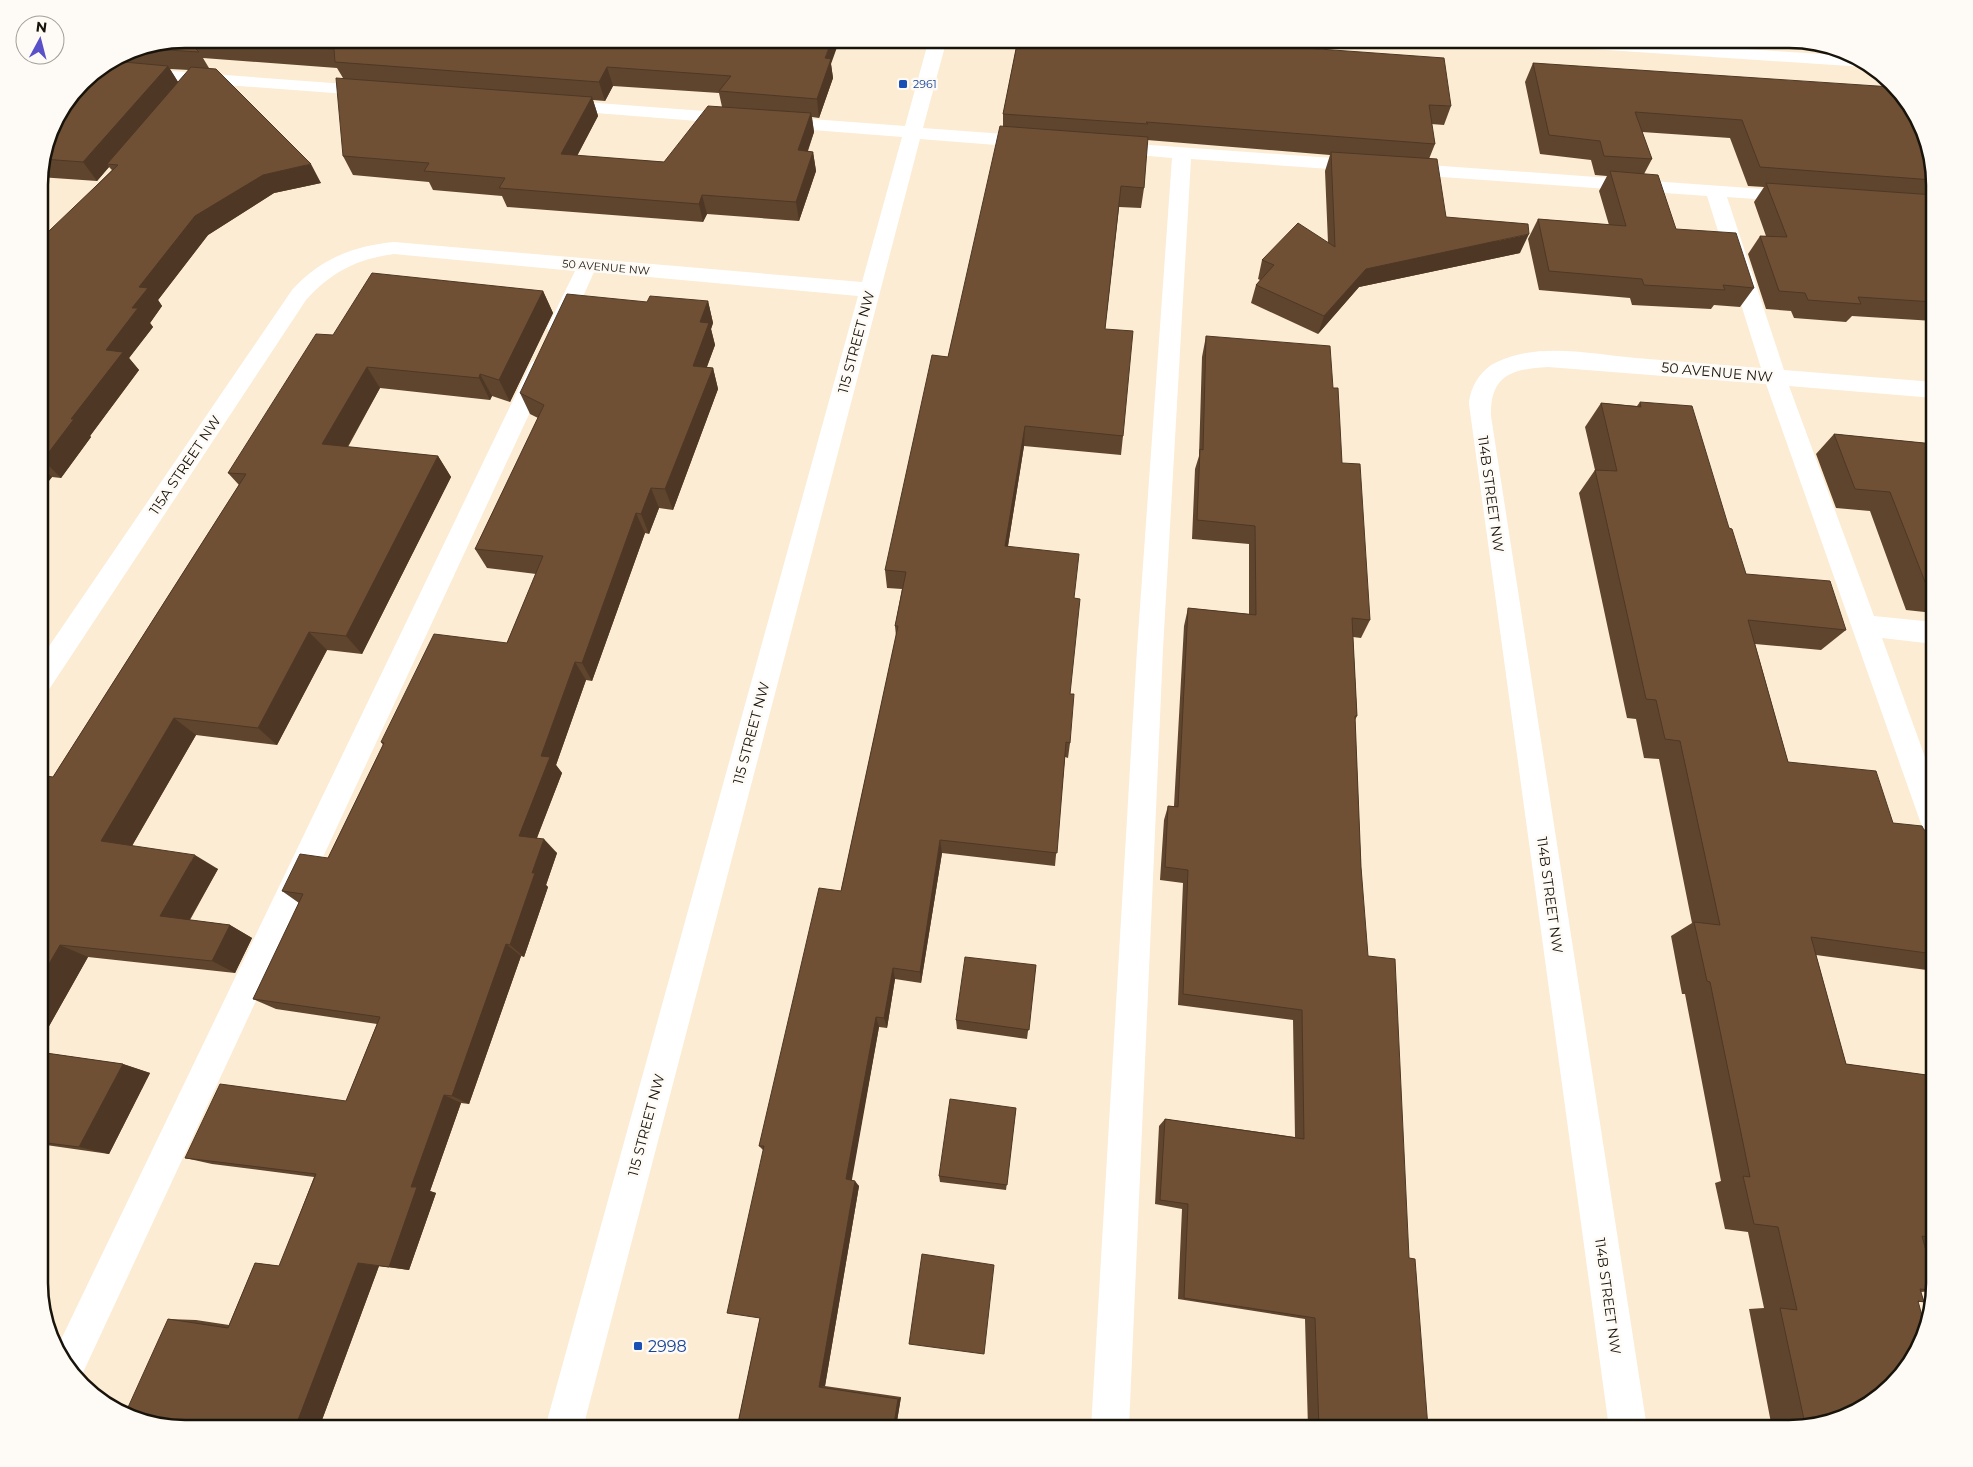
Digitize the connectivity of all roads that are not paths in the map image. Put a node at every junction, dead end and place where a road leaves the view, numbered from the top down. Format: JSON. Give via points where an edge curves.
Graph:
{"nodes":[{"id":1,"x":935,"y":48,"type":"edge"},
{"id":2,"x":1652,"y":48,"type":"edge"},
{"id":3,"x":1847,"y":61,"type":"edge"},
{"id":4,"x":107,"y":72,"type":"edge"},
{"id":5,"x":199,"y":77,"type":"junction"},
{"id":6,"x":187,"y":92,"type":"edge"},
{"id":7,"x":388,"y":92,"type":"edge"},
{"id":8,"x":537,"y":104,"type":"edge"},
{"id":9,"x":911,"y":132,"type":"junction"},
{"id":10,"x":1054,"y":144,"type":"edge"},
{"id":11,"x":1093,"y":147,"type":"edge"},
{"id":12,"x":1182,"y":153,"type":"junction"},
{"id":13,"x":1715,"y":190,"type":"junction"},
{"id":14,"x":1820,"y":198,"type":"edge"},
{"id":15,"x":343,"y":258,"type":"joint"},
{"id":16,"x":587,"y":266,"type":"junction"},
{"id":17,"x":870,"y":290,"type":"junction"},
{"id":18,"x":1500,"y":368,"type":"joint"},
{"id":19,"x":1774,"y":377,"type":"junction"},
{"id":20,"x":1926,"y":389,"type":"edge"},
{"id":21,"x":1864,"y":626,"type":"junction"},
{"id":22,"x":1926,"y":632,"type":"edge"},
{"id":23,"x":48,"y":670,"type":"edge"},
{"id":24,"x":1926,"y":799,"type":"edge"},
{"id":25,"x":71,"y":1359,"type":"edge"},
{"id":26,"x":566,"y":1420,"type":"edge"},
{"id":27,"x":1110,"y":1420,"type":"edge"},
{"id":28,"x":1627,"y":1420,"type":"edge"}],
"edges":[{"from":1,"to":9,"type":"street","name":"115 STREET NW"},
{"from":2,"to":3,"type":"street"},
{"from":4,"to":5,"type":"street"},
{"from":5,"to":6,"type":"street"},
{"from":5,"to":7,"type":"street"},
{"from":8,"to":9,"type":"street"},
{"from":9,"to":10,"type":"street"},
{"from":9,"to":17,"type":"street","name":"115 STREET NW"},
{"from":11,"to":12,"type":"street"},
{"from":12,"to":13,"type":"street"},
{"from":12,"to":27,"type":"street","via":[[1150,650]]},
{"from":13,"to":14,"type":"street"},
{"from":13,"to":19,"type":"street"},
{"from":15,"to":16,"type":"street","name":"50 AVENUE NW","via":[[394,248]]},
{"from":15,"to":23,"type":"street","name":"115A STREET NW","via":[[312,279],[299,295]]},
{"from":16,"to":17,"type":"street","name":"50 AVENUE NW"},
{"from":16,"to":25,"type":"street"},
{"from":17,"to":26,"type":"street","name":"115 STREET NW"},
{"from":18,"to":19,"type":"street","name":"50 AVENUE NW","via":[[1514,363],[1559,359]]},
{"from":18,"to":28,"type":"street","name":"114B STREET NW","via":[[1488,380],[1481,394],[1480,416]]},
{"from":19,"to":20,"type":"street","name":"50 AVENUE NW"},
{"from":19,"to":21,"type":"street"},
{"from":21,"to":22,"type":"street"},
{"from":21,"to":24,"type":"street"}]}
